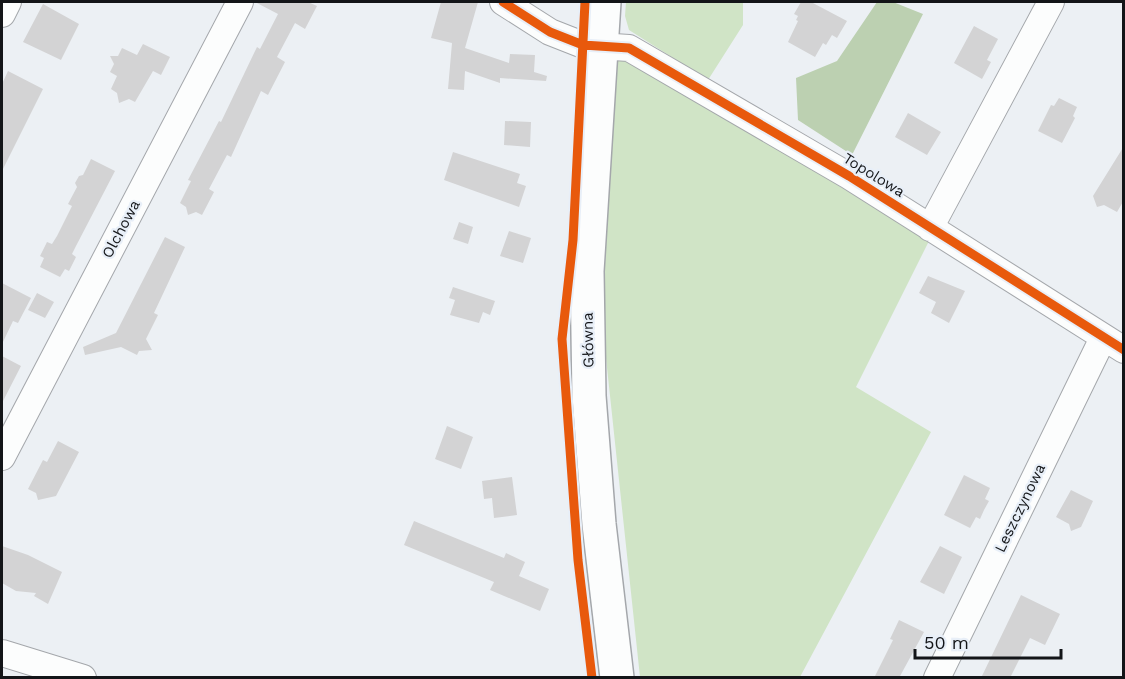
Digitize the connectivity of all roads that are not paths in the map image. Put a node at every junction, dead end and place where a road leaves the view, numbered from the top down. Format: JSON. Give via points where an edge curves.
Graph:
{"nodes":[{"id":1,"x":8,"y":2,"type":"edge"},
{"id":2,"x":240,"y":2,"type":"edge"},
{"id":3,"x":503,"y":2,"type":"edge"},
{"id":4,"x":604,"y":2,"type":"edge"},
{"id":5,"x":1051,"y":2,"type":"edge"},
{"id":6,"x":2,"y":14,"type":"edge"},
{"id":7,"x":600,"y":44,"type":"junction"},
{"id":8,"x":930,"y":228,"type":"junction"},
{"id":9,"x":1113,"y":344,"type":"edge"},
{"id":10,"x":2,"y":457,"type":"edge"},
{"id":11,"x":2,"y":653,"type":"edge"},
{"id":12,"x":83,"y":678,"type":"edge"},
{"id":13,"x":617,"y":678,"type":"edge"},
{"id":14,"x":937,"y":678,"type":"edge"}],
"edges":[{"from":1,"to":6,"type":"street"},
{"from":2,"to":10,"type":"street","name":"Olchowa"},
{"from":3,"to":7,"type":"street","name":"Topolowa","via":[[550,32],[583,45]]},
{"from":4,"to":7,"type":"main road","name":"Główna"},
{"from":5,"to":8,"type":"street"},
{"from":7,"to":8,"type":"street","name":"Topolowa","via":[[629,48],[849,176]]},
{"from":7,"to":13,"type":"main road","name":"Główna","via":[[587,271],[589,396]]},
{"from":8,"to":9,"type":"street","name":"Topolowa"},
{"from":9,"to":14,"type":"street","name":"Leszczynowa"},
{"from":11,"to":12,"type":"street"}]}
